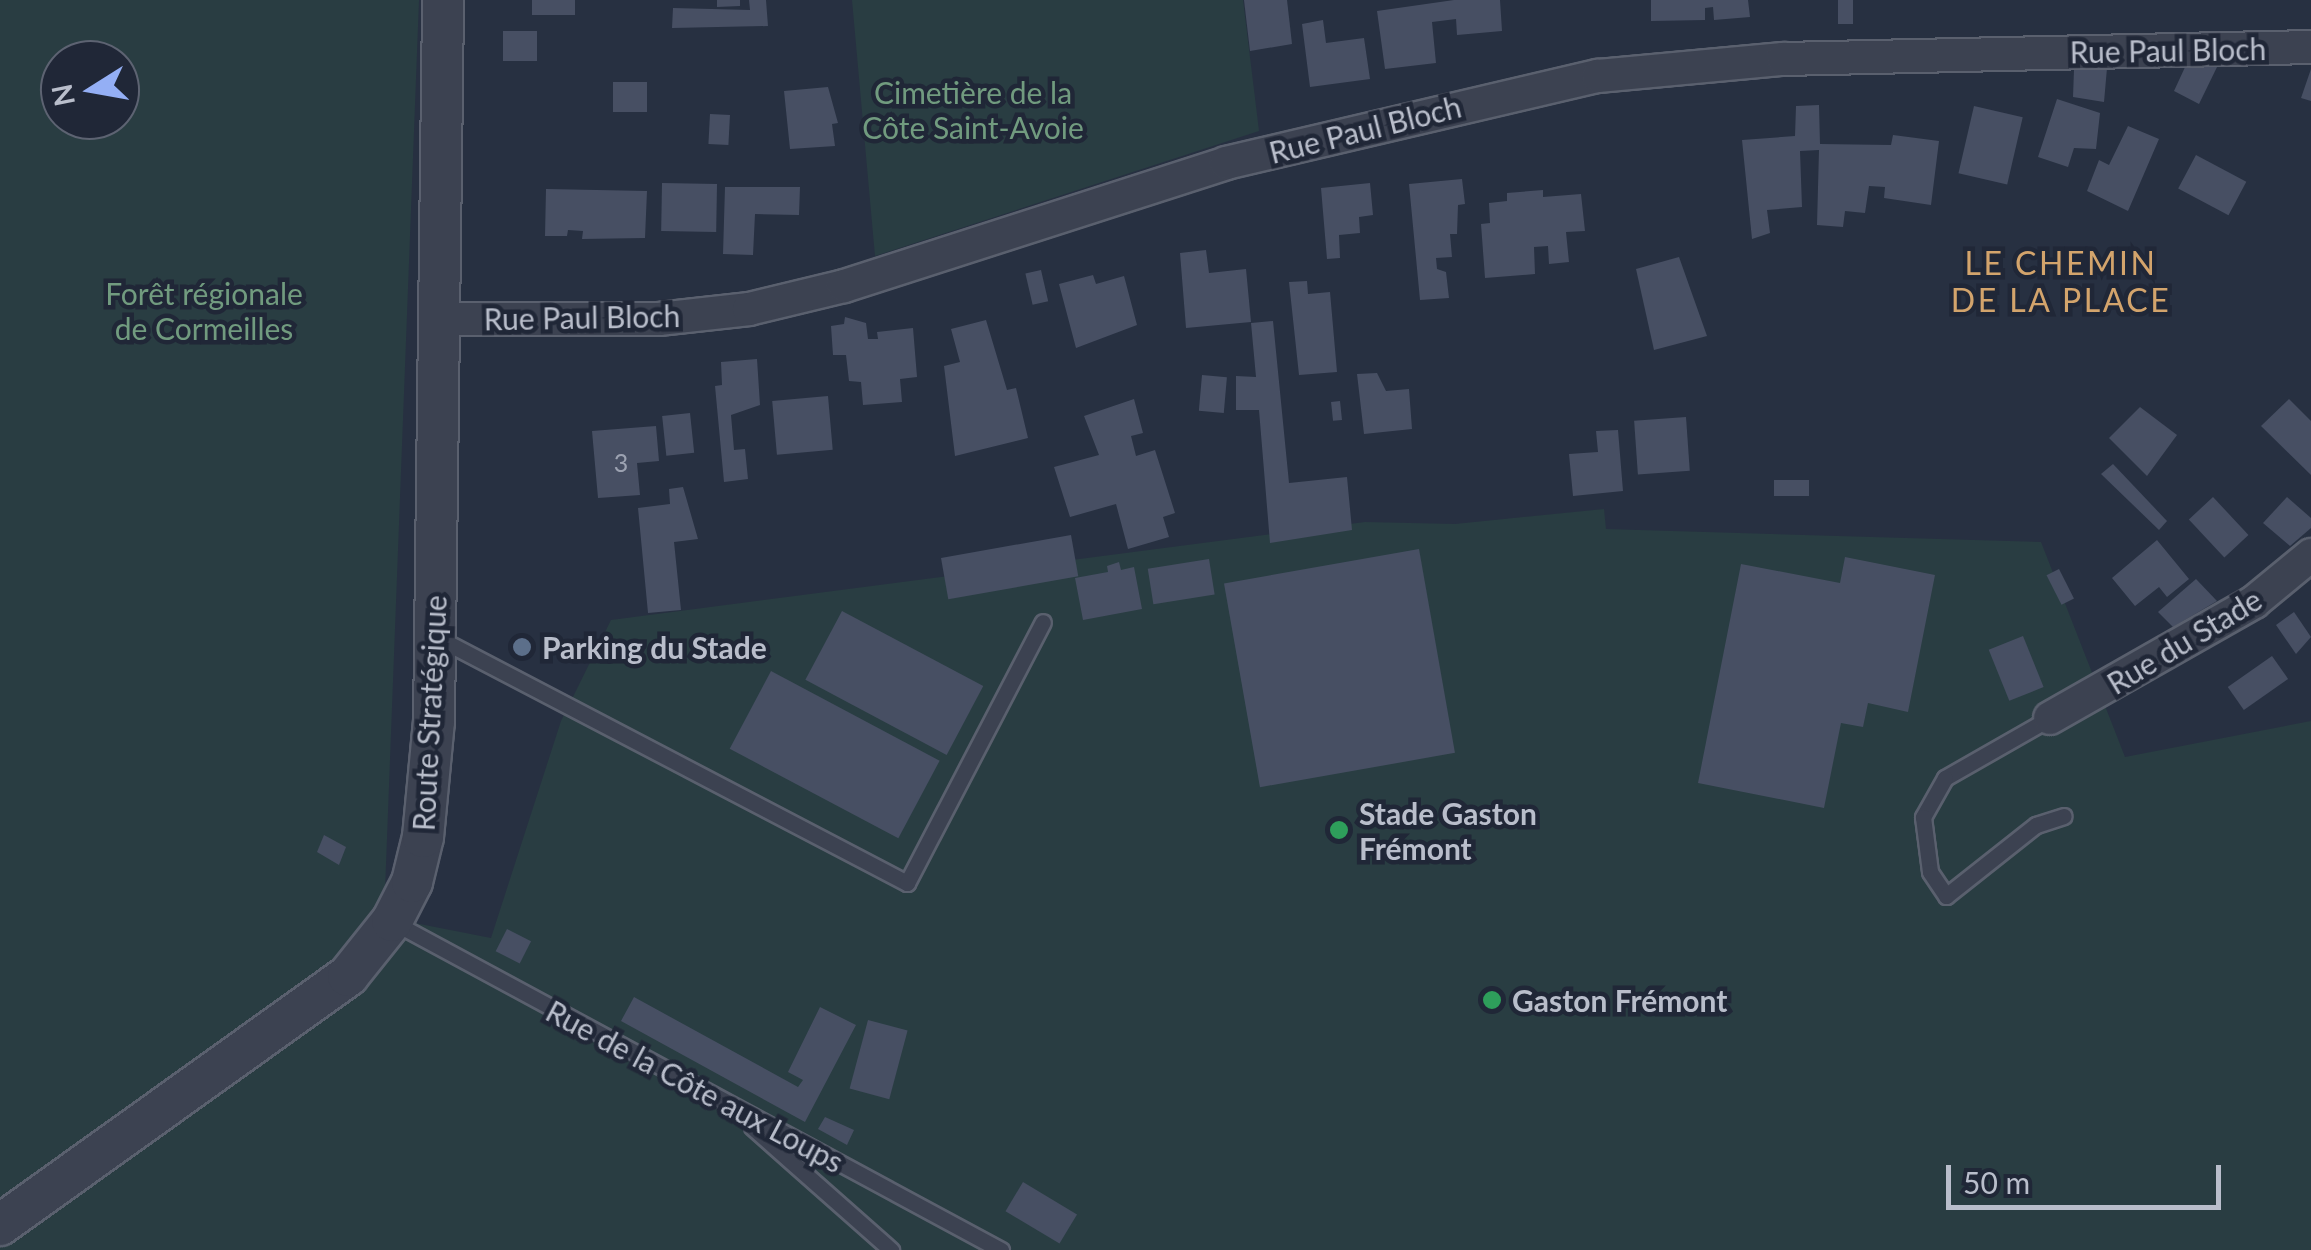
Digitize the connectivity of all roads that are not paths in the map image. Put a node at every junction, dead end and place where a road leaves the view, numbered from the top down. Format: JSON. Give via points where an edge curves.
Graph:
{"nodes":[{"id":1,"x":443,"y":0,"type":"edge"},
{"id":2,"x":2311,"y":47,"type":"edge"},
{"id":3,"x":439,"y":319,"type":"junction"},
{"id":4,"x":2311,"y":555,"type":"edge"},
{"id":5,"x":1043,"y":622,"type":"dead end"},
{"id":6,"x":437,"y":637,"type":"junction"},
{"id":7,"x":2050,"y":718,"type":"joint"},
{"id":8,"x":2064,"y":816,"type":"dead end"},
{"id":9,"x":392,"y":921,"type":"junction"},
{"id":10,"x":734,"y":1112,"type":"junction"},
{"id":11,"x":0,"y":1225,"type":"edge"},
{"id":12,"x":891,"y":1250,"type":"edge"},
{"id":13,"x":1000,"y":1250,"type":"edge"}],
"edges":[{"from":1,"to":3,"type":"street","name":"Route Stratégique"},
{"from":2,"to":3,"type":"street","name":"Rue Paul Bloch","via":[[1783,59],[1598,76],[1226,163],[844,286],[750,308],[659,319]]},
{"from":3,"to":6,"type":"street","name":"Route Stratégique"},
{"from":4,"to":7,"type":"street","name":"Rue du Stade","via":[[2254,602]]},
{"from":5,"to":6,"type":"lane","via":[[907,883]]},
{"from":6,"to":9,"type":"street","name":"Route Stratégique","via":[[423,837],[412,882]]},
{"from":7,"to":8,"type":"lane","via":[[1944,778],[1923,817],[1930,872],[1946,896],[2036,825]]},
{"from":9,"to":10,"type":"lane","name":"Rue de la Côte aux Loups"},
{"from":9,"to":11,"type":"street","name":"Route Stratégique","via":[[348,976],[308,1009]]},
{"from":10,"to":12,"type":"lane"},
{"from":10,"to":13,"type":"lane","name":"Rue de la Côte aux Loups"}]}
